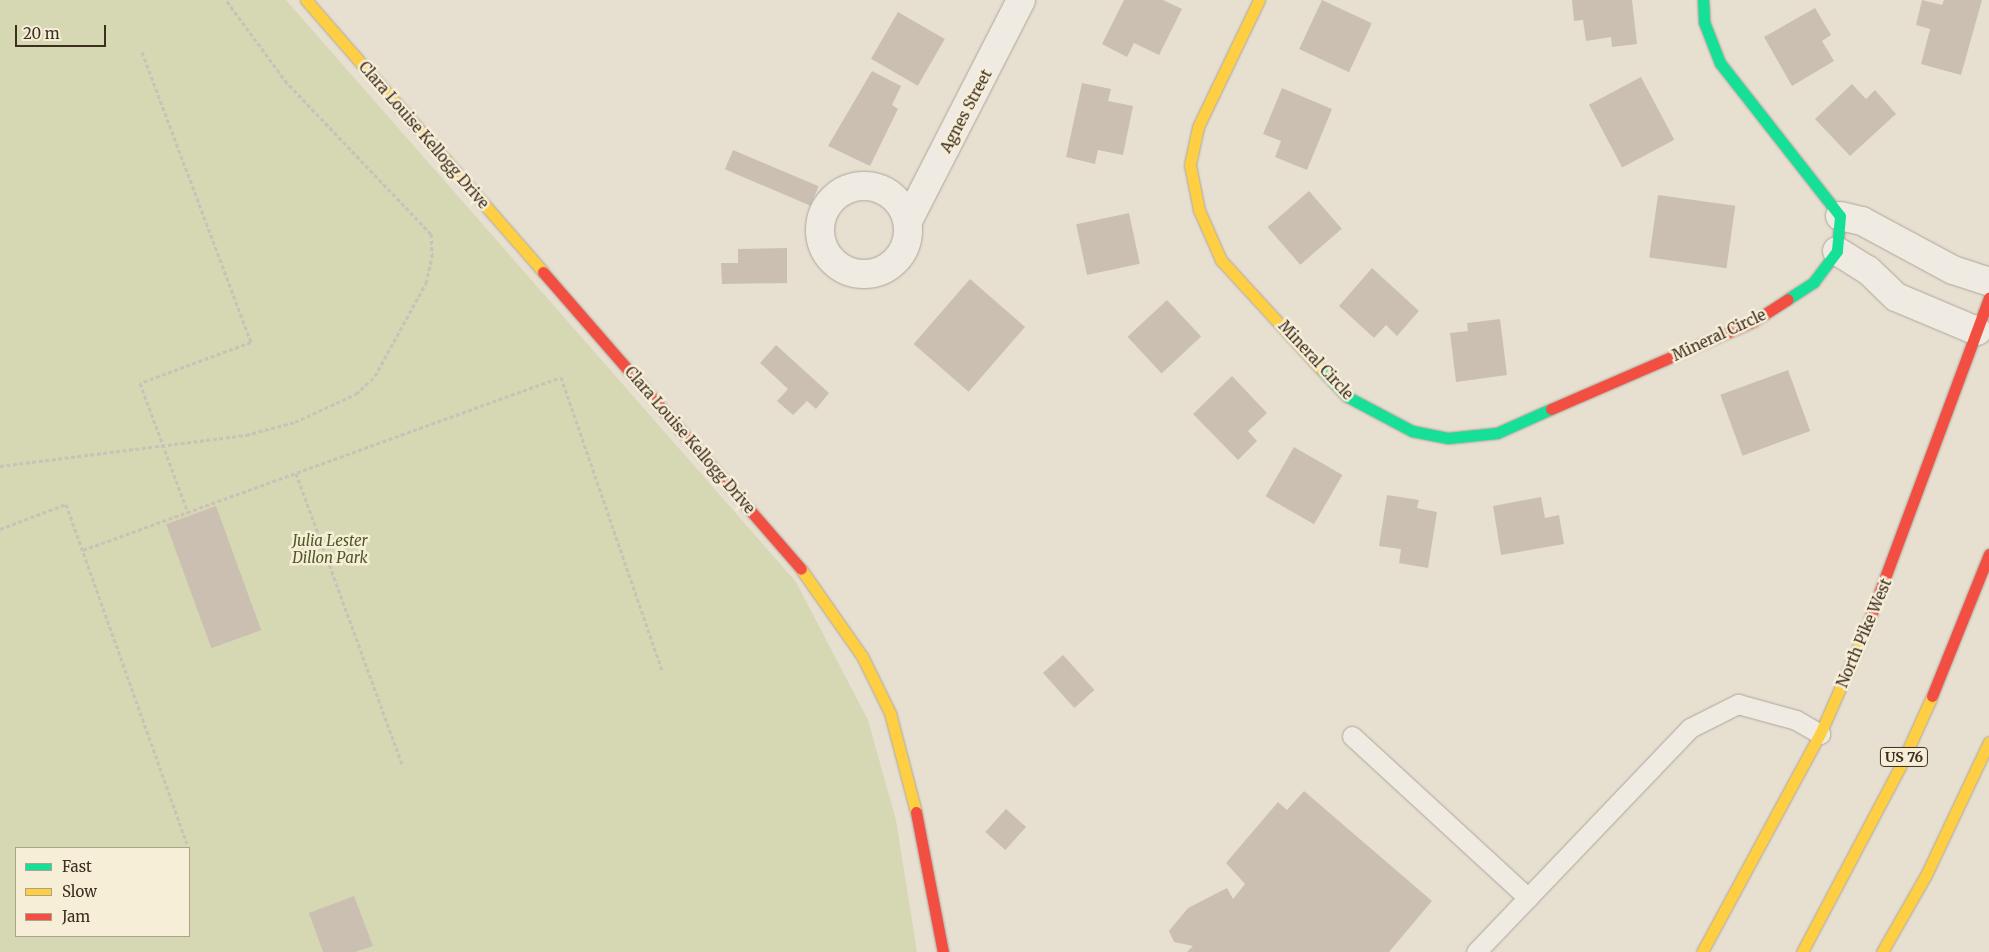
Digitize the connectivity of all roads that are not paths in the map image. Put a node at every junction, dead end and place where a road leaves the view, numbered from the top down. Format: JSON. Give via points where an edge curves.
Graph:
{"nodes":[{"id":1,"x":306,"y":0,"type":"edge"},
{"id":2,"x":1021,"y":0,"type":"edge"},
{"id":3,"x":1259,"y":0,"type":"edge"},
{"id":4,"x":1703,"y":0,"type":"edge"},
{"id":5,"x":1840,"y":216,"type":"junction"},
{"id":6,"x":908,"y":221,"type":"dead end"},
{"id":7,"x":1837,"y":251,"type":"junction"},
{"id":8,"x":1989,"y":282,"type":"edge"},
{"id":9,"x":1989,"y":297,"type":"edge"},
{"id":10,"x":1977,"y":331,"type":"junction"},
{"id":11,"x":1989,"y":554,"type":"edge"},
{"id":12,"x":1820,"y":734,"type":"junction"},
{"id":13,"x":1352,"y":736,"type":"dead end"},
{"id":14,"x":1989,"y":742,"type":"edge"},
{"id":15,"x":1528,"y":898,"type":"junction"},
{"id":16,"x":943,"y":952,"type":"edge"},
{"id":17,"x":1476,"y":952,"type":"edge"},
{"id":18,"x":1702,"y":952,"type":"edge"},
{"id":19,"x":1802,"y":952,"type":"edge"},
{"id":20,"x":1882,"y":952,"type":"edge"}],
"edges":[{"from":1,"to":16,"type":"main road","name":"Clara Louise Kellogg Drive","via":[[819,588],[862,656],[890,713],[910,782]]},
{"from":2,"to":6,"type":"street","name":"Agnes Street"},
{"from":3,"to":7,"type":"main road","name":"Mineral Circle","via":[[1198,127],[1190,165],[1198,210],[1221,260],[1346,396],[1378,417],[1412,431],[1448,438],[1497,433],[1754,321],[1814,282]]},
{"from":4,"to":5,"type":"main road","via":[[1704,22],[1720,64]]},
{"from":5,"to":7,"type":"main road"},
{"from":5,"to":8,"type":"street","via":[[1862,221],[1953,270]]},
{"from":7,"to":10,"type":"street","via":[[1868,270],[1896,297]]},
{"from":9,"to":10,"type":"main road","name":"North Pike West"},
{"from":10,"to":12,"type":"main road","name":"North Pike West","via":[[1880,598]]},
{"from":11,"to":19,"type":"main road","number":"US 76","via":[[1964,623],[1900,767]]},
{"from":12,"to":15,"type":"lane","via":[[1796,720],[1738,704],[1690,728]]},
{"from":12,"to":18,"type":"main road","name":"North Pike West","via":[[1748,874]]},
{"from":13,"to":15,"type":"lane"},
{"from":14,"to":20,"type":"main road","via":[[1926,875]]},
{"from":15,"to":17,"type":"lane"}]}
